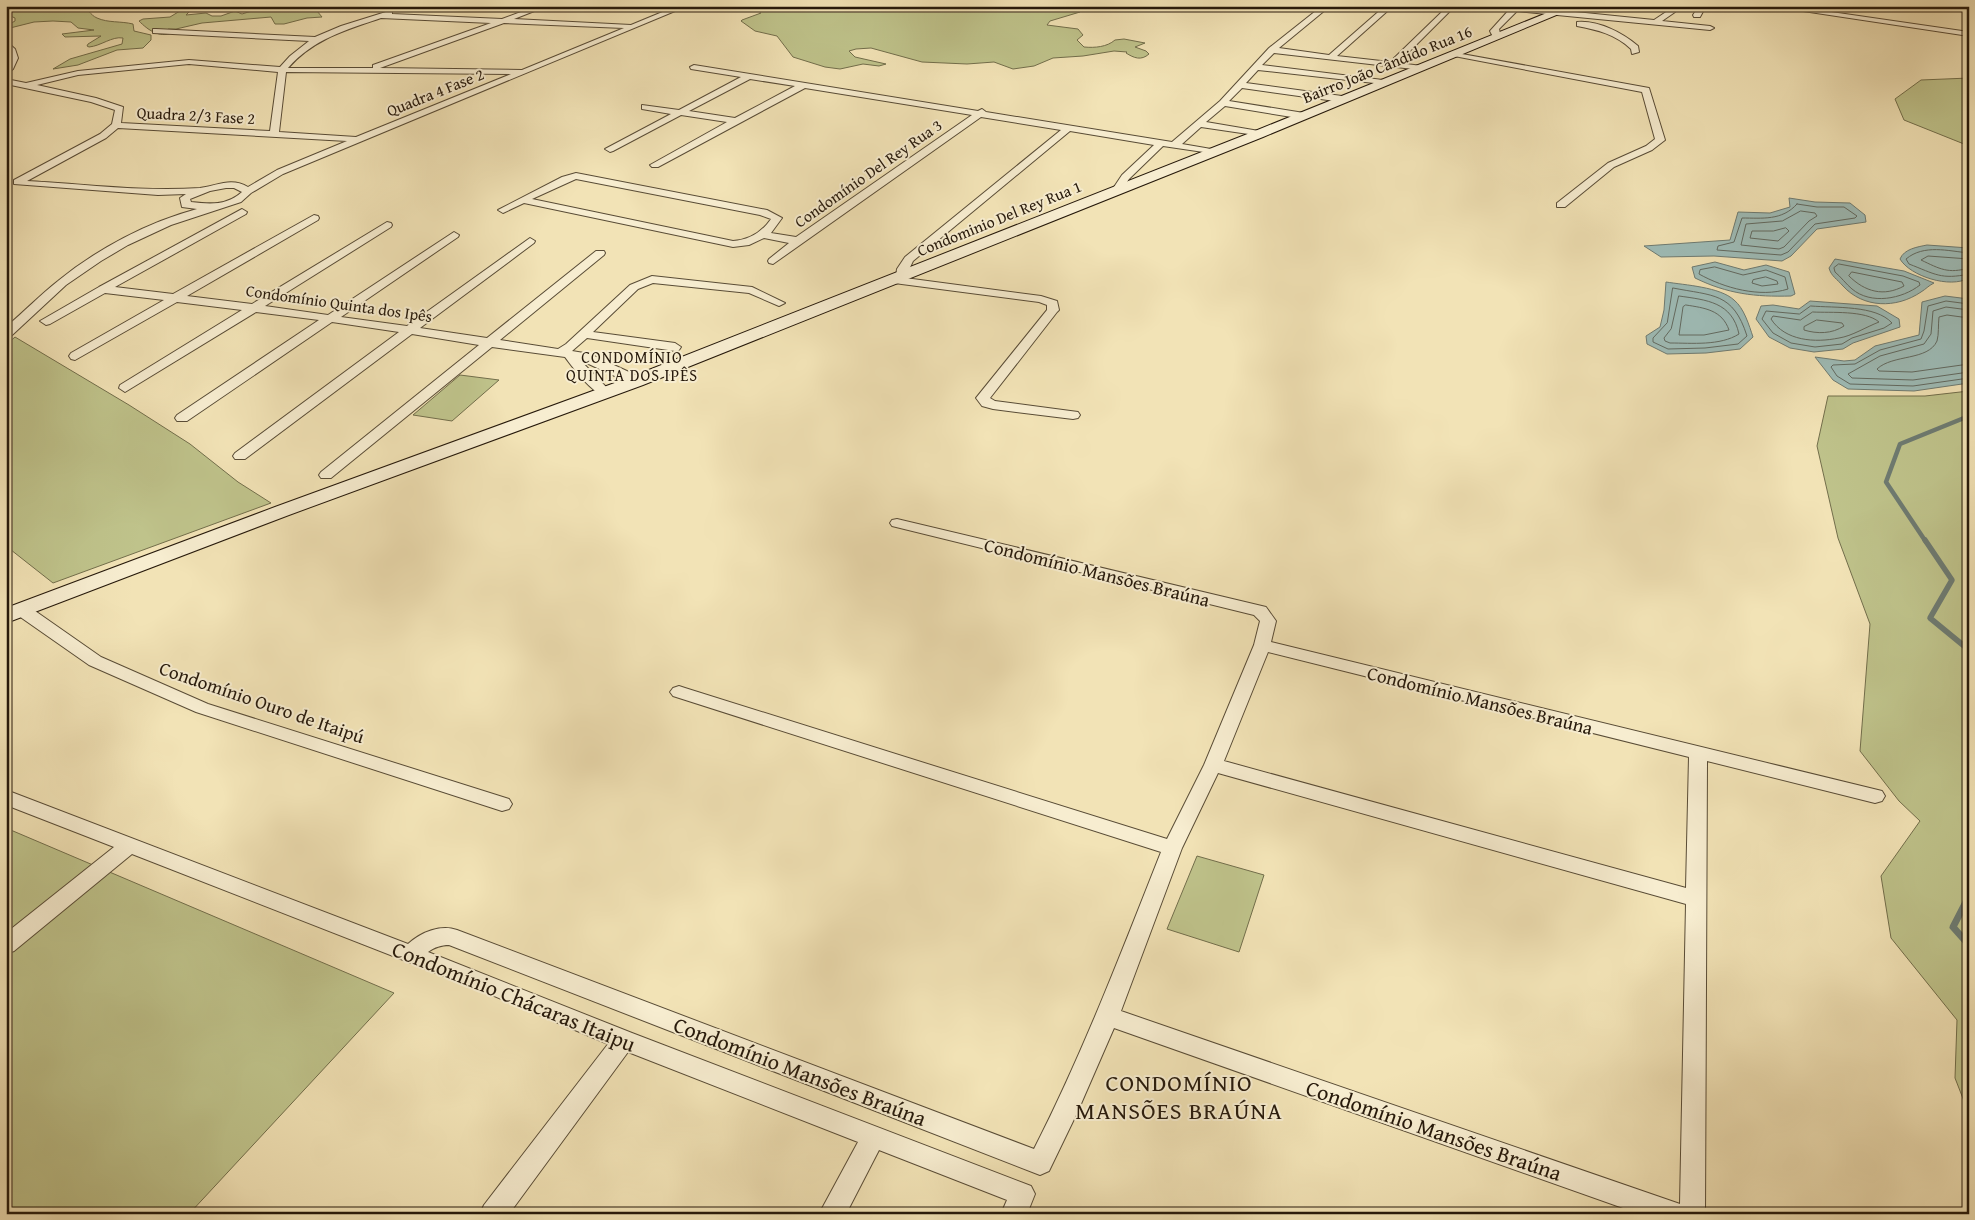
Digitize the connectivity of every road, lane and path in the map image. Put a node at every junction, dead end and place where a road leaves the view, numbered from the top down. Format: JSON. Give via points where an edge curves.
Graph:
{"nodes":[{"id":1,"x":544,"y":6,"type":"edge"},
{"id":2,"x":684,"y":6,"type":"edge"},
{"id":3,"x":1327,"y":6,"type":"edge"},
{"id":4,"x":1390,"y":6,"type":"edge"},
{"id":5,"x":1452,"y":6,"type":"edge"},
{"id":6,"x":1493,"y":6,"type":"edge"},
{"id":7,"x":1573,"y":6,"type":"edge"},
{"id":8,"x":1703,"y":6,"type":"edge"},
{"id":9,"x":1773,"y":6,"type":"edge"},
{"id":10,"x":1823,"y":6,"type":"edge"},
{"id":11,"x":1946,"y":6,"type":"edge"},
{"id":12,"x":1515,"y":8,"type":"junction"},
{"id":13,"x":1969,"y":9,"type":"edge"},
{"id":14,"x":398,"y":10,"type":"dead end"},
{"id":15,"x":1672,"y":10,"type":"dead end"},
{"id":16,"x":1559,"y":12,"type":"junction"},
{"id":17,"x":1856,"y":12,"type":"junction"},
{"id":18,"x":1874,"y":12,"type":"dead end"},
{"id":19,"x":1834,"y":14,"type":"junction"},
{"id":20,"x":1697,"y":15,"type":"dead end"},
{"id":21,"x":380,"y":16,"type":"junction"},
{"id":22,"x":1849,"y":16,"type":"junction"},
{"id":23,"x":1545,"y":19,"type":"junction"},
{"id":24,"x":504,"y":21,"type":"junction"},
{"id":25,"x":1656,"y":22,"type":"junction"},
{"id":26,"x":1832,"y":25,"type":"dead end"},
{"id":27,"x":635,"y":26,"type":"junction"},
{"id":28,"x":1710,"y":28,"type":"dead end"},
{"id":29,"x":156,"y":32,"type":"dead end"},
{"id":30,"x":1969,"y":34,"type":"edge"},
{"id":31,"x":1497,"y":37,"type":"junction"},
{"id":32,"x":314,"y":39,"type":"junction"},
{"id":33,"x":6,"y":43,"type":"edge"},
{"id":34,"x":1272,"y":50,"type":"junction"},
{"id":35,"x":1635,"y":52,"type":"dead end"},
{"id":36,"x":1454,"y":54,"type":"junction"},
{"id":37,"x":1331,"y":57,"type":"junction"},
{"id":38,"x":1393,"y":64,"type":"junction"},
{"id":39,"x":694,"y":67,"type":"dead end"},
{"id":40,"x":1256,"y":67,"type":"junction"},
{"id":41,"x":1419,"y":68,"type":"junction"},
{"id":42,"x":282,"y":70,"type":"junction"},
{"id":43,"x":367,"y":71,"type":"junction"},
{"id":44,"x":523,"y":72,"type":"junction"},
{"id":45,"x":6,"y":74,"type":"edge"},
{"id":46,"x":749,"y":76,"type":"junction"},
{"id":47,"x":6,"y":81,"type":"edge"},
{"id":48,"x":1384,"y":82,"type":"junction"},
{"id":49,"x":805,"y":84,"type":"junction"},
{"id":50,"x":27,"y":85,"type":"junction"},
{"id":51,"x":1240,"y":85,"type":"junction"},
{"id":52,"x":1342,"y":99,"type":"junction"},
{"id":53,"x":1223,"y":103,"type":"junction"},
{"id":54,"x":645,"y":107,"type":"dead end"},
{"id":55,"x":680,"y":112,"type":"junction"},
{"id":56,"x":982,"y":112,"type":"junction"},
{"id":57,"x":1304,"y":116,"type":"junction"},
{"id":58,"x":736,"y":122,"type":"junction"},
{"id":59,"x":1202,"y":124,"type":"junction"},
{"id":60,"x":116,"y":125,"type":"junction"},
{"id":61,"x":1068,"y":128,"type":"junction"},
{"id":62,"x":274,"y":134,"type":"junction"},
{"id":63,"x":1258,"y":134,"type":"junction"},
{"id":64,"x":358,"y":140,"type":"junction"},
{"id":65,"x":1162,"y":142,"type":"junction"},
{"id":66,"x":1176,"y":144,"type":"junction"},
{"id":67,"x":610,"y":149,"type":"dead end"},
{"id":68,"x":1214,"y":152,"type":"junction"},
{"id":69,"x":656,"y":165,"type":"dead end"},
{"id":70,"x":280,"y":172,"type":"junction"},
{"id":71,"x":6,"y":182,"type":"edge"},
{"id":72,"x":17,"y":182,"type":"junction"},
{"id":73,"x":230,"y":185,"type":"junction"},
{"id":74,"x":202,"y":189,"type":"junction"},
{"id":75,"x":1117,"y":190,"type":"junction"},
{"id":76,"x":248,"y":191,"type":"junction"},
{"id":77,"x":158,"y":192,"type":"junction"},
{"id":78,"x":522,"y":200,"type":"junction"},
{"id":79,"x":185,"y":201,"type":"junction"},
{"id":80,"x":1561,"y":205,"type":"dead end"},
{"id":81,"x":209,"y":207,"type":"junction"},
{"id":82,"x":502,"y":210,"type":"dead end"},
{"id":83,"x":242,"y":212,"type":"dead end"},
{"id":84,"x":314,"y":218,"type":"dead end"},
{"id":85,"x":162,"y":225,"type":"junction"},
{"id":86,"x":387,"y":225,"type":"dead end"},
{"id":87,"x":454,"y":234,"type":"dead end"},
{"id":88,"x":761,"y":234,"type":"junction"},
{"id":89,"x":530,"y":241,"type":"dead end"},
{"id":90,"x":798,"y":241,"type":"junction"},
{"id":91,"x":600,"y":253,"type":"dead end"},
{"id":92,"x":774,"y":261,"type":"dead end"},
{"id":93,"x":897,"y":278,"type":"junction"},
{"id":94,"x":103,"y":289,"type":"junction"},
{"id":95,"x":179,"y":297,"type":"junction"},
{"id":96,"x":779,"y":303,"type":"dead end"},
{"id":97,"x":254,"y":308,"type":"junction"},
{"id":98,"x":331,"y":319,"type":"junction"},
{"id":99,"x":46,"y":321,"type":"dead end"},
{"id":100,"x":410,"y":330,"type":"junction"},
{"id":101,"x":6,"y":334,"type":"edge"},
{"id":102,"x":585,"y":334,"type":"junction"},
{"id":103,"x":492,"y":342,"type":"junction"},
{"id":104,"x":676,"y":347,"type":"dead end"},
{"id":105,"x":564,"y":354,"type":"junction"},
{"id":106,"x":75,"y":356,"type":"dead end"},
{"id":107,"x":638,"y":381,"type":"junction"},
{"id":108,"x":125,"y":388,"type":"dead end"},
{"id":109,"x":605,"y":392,"type":"junction"},
{"id":110,"x":1073,"y":415,"type":"dead end"},
{"id":111,"x":182,"y":418,"type":"dead end"},
{"id":112,"x":240,"y":456,"type":"dead end"},
{"id":113,"x":326,"y":475,"type":"dead end"},
{"id":114,"x":897,"y":523,"type":"dead end"},
{"id":115,"x":14,"y":613,"type":"edge"},
{"id":116,"x":1262,"y":645,"type":"junction"},
{"id":117,"x":679,"y":692,"type":"dead end"},
{"id":118,"x":1698,"y":754,"type":"junction"},
{"id":119,"x":1213,"y":765,"type":"junction"},
{"id":120,"x":1874,"y":796,"type":"dead end"},
{"id":121,"x":6,"y":797,"type":"edge"},
{"id":122,"x":502,"y":804,"type":"dead end"},
{"id":123,"x":130,"y":845,"type":"junction"},
{"id":124,"x":1172,"y":848,"type":"junction"},
{"id":125,"x":1697,"y":899,"type":"junction"},
{"id":126,"x":6,"y":945,"type":"edge"},
{"id":127,"x":412,"y":954,"type":"junction"},
{"id":128,"x":1108,"y":1016,"type":"junction"},
{"id":129,"x":624,"y":1040,"type":"junction"},
{"id":130,"x":873,"y":1137,"type":"junction"},
{"id":131,"x":1018,"y":1204,"type":"edge"},
{"id":132,"x":493,"y":1214,"type":"edge"},
{"id":133,"x":832,"y":1214,"type":"edge"},
{"id":134,"x":1675,"y":1214,"type":"edge"},
{"id":135,"x":1692,"y":1214,"type":"edge"}],
"edges":[{"from":1,"to":24,"type":"street"},
{"from":2,"to":27,"type":"street","name":"Quadra 4 Fase 2"},
{"from":3,"to":34,"type":"street"},
{"from":4,"to":37,"type":"street"},
{"from":5,"to":38,"type":"street"},
{"from":6,"to":12,"type":"street"},
{"from":7,"to":16,"type":"street","name":"Bairro João Cândido Rua 16"},
{"from":8,"to":20,"type":"street"},
{"from":9,"to":19,"type":"street","via":[[1791,12]]},
{"from":10,"to":17,"type":"street"},
{"from":11,"to":13,"type":"street"},
{"from":12,"to":16,"type":"street"},
{"from":12,"to":31,"type":"street","via":[[1494,31]]},
{"from":14,"to":21,"type":"street"},
{"from":15,"to":25,"type":"street"},
{"from":16,"to":23,"type":"street","name":"Bairro João Cândido Rua 16"},
{"from":16,"to":25,"type":"street"},
{"from":17,"to":18,"type":"street"},
{"from":17,"to":22,"type":"street"},
{"from":19,"to":22,"type":"street"},
{"from":19,"to":26,"type":"street"},
{"from":21,"to":24,"type":"street"},
{"from":21,"to":32,"type":"street"},
{"from":22,"to":30,"type":"street"},
{"from":23,"to":31,"type":"street","name":"Bairro João Cândido Rua 16"},
{"from":23,"to":35,"type":"street","via":[[1600,28],[1631,44]]},
{"from":24,"to":27,"type":"street"},
{"from":24,"to":43,"type":"street"},
{"from":25,"to":28,"type":"street"},
{"from":27,"to":44,"type":"street","name":"Quadra 4 Fase 2"},
{"from":29,"to":32,"type":"street"},
{"from":31,"to":36,"type":"street","name":"Bairro João Cândido Rua 16"},
{"from":32,"to":42,"type":"street"},
{"from":33,"to":45,"type":"street","via":[[16,56]]},
{"from":34,"to":37,"type":"street"},
{"from":34,"to":40,"type":"street"},
{"from":36,"to":41,"type":"street","name":"Bairro João Cândido Rua 16"},
{"from":36,"to":80,"type":"street","via":[[1646,90],[1660,140],[1612,165]]},
{"from":37,"to":38,"type":"street"},
{"from":38,"to":41,"type":"street"},
{"from":39,"to":46,"type":"street"},
{"from":40,"to":48,"type":"street"},
{"from":40,"to":51,"type":"street"},
{"from":41,"to":48,"type":"street","name":"Bairro João Cândido Rua 16"},
{"from":42,"to":43,"type":"street"},
{"from":42,"to":50,"type":"street","via":[[189,62],[78,73]]},
{"from":42,"to":62,"type":"street"},
{"from":43,"to":44,"type":"street"},
{"from":44,"to":64,"type":"street","name":"Quadra 4 Fase 2"},
{"from":46,"to":49,"type":"street"},
{"from":46,"to":55,"type":"street"},
{"from":47,"to":50,"type":"street"},
{"from":48,"to":52,"type":"street","name":"Bairro João Cândido Rua 16"},
{"from":49,"to":56,"type":"street"},
{"from":49,"to":58,"type":"street"},
{"from":50,"to":60,"type":"street","via":[[118,107]]},
{"from":51,"to":52,"type":"street"},
{"from":51,"to":53,"type":"street"},
{"from":52,"to":57,"type":"street","name":"Bairro João Cândido Rua 16"},
{"from":53,"to":57,"type":"street"},
{"from":53,"to":59,"type":"street"},
{"from":54,"to":55,"type":"street"},
{"from":55,"to":58,"type":"street"},
{"from":55,"to":67,"type":"street"},
{"from":56,"to":61,"type":"street"},
{"from":56,"to":90,"type":"street","name":"Condomínio Del Rey Rua 3"},
{"from":57,"to":63,"type":"street","name":"Bairro João Cândido Rua 16"},
{"from":58,"to":69,"type":"street"},
{"from":59,"to":63,"type":"street"},
{"from":59,"to":66,"type":"street"},
{"from":60,"to":62,"type":"street","name":"Quadra 2/3 Fase 2"},
{"from":60,"to":72,"type":"street","via":[[93,144]]},
{"from":61,"to":65,"type":"street"},
{"from":61,"to":93,"type":"street","via":[[909,259]]},
{"from":62,"to":64,"type":"street","name":"Quadra 2/3 Fase 2"},
{"from":63,"to":68,"type":"street","name":"Bairro João Cândido Rua 16"},
{"from":64,"to":70,"type":"street","name":"Quadra 4 Fase 2"},
{"from":65,"to":66,"type":"street"},
{"from":65,"to":75,"type":"street","via":[[1125,177]]},
{"from":66,"to":68,"type":"street"},
{"from":68,"to":75,"type":"street","name":"Condominio Del Rey Rua 1"},
{"from":70,"to":73,"type":"street"},
{"from":70,"to":76,"type":"street"},
{"from":71,"to":72,"type":"street"},
{"from":72,"to":77,"type":"street"},
{"from":73,"to":74,"type":"street"},
{"from":73,"to":76,"type":"street"},
{"from":74,"to":77,"type":"street"},
{"from":74,"to":79,"type":"street"},
{"from":75,"to":93,"type":"street","name":"Condominio Del Rey Rua 1"},
{"from":76,"to":81,"type":"street","via":[[237,201]]},
{"from":77,"to":79,"type":"street"},
{"from":78,"to":82,"type":"street"},
{"from":78,"to":88,"type":"street","via":[[734,244],[747,243]]},
{"from":78,"to":88,"type":"street","via":[[565,179],[581,177],[776,216],[776,220]]},
{"from":79,"to":81,"type":"street"},
{"from":79,"to":85,"type":"street"},
{"from":81,"to":85,"type":"street"},
{"from":83,"to":94,"type":"street"},
{"from":84,"to":95,"type":"street"},
{"from":85,"to":101,"type":"street","via":[[80,270]]},
{"from":86,"to":97,"type":"street"},
{"from":87,"to":98,"type":"street"},
{"from":88,"to":90,"type":"street"},
{"from":89,"to":100,"type":"street"},
{"from":90,"to":92,"type":"street","name":"Condomínio Del Rey Rua 3"},
{"from":91,"to":103,"type":"street"},
{"from":93,"to":107,"type":"street","name":"Condominio Del Rey Rua 1"},
{"from":93,"to":110,"type":"street","via":[[908,283],[1052,303],[1053,310],[983,398],[992,405]]},
{"from":94,"to":95,"type":"street","name":"Condomínio Quinta dos Ipês"},
{"from":94,"to":99,"type":"street"},
{"from":95,"to":97,"type":"street","name":"Condomínio Quinta dos Ipês"},
{"from":95,"to":106,"type":"street"},
{"from":96,"to":102,"type":"street","via":[[752,290],[652,279],[634,287]]},
{"from":97,"to":98,"type":"street","name":"Condomínio Quinta dos Ipês"},
{"from":97,"to":108,"type":"street"},
{"from":98,"to":100,"type":"street","name":"Condomínio Quinta dos Ipês"},
{"from":98,"to":111,"type":"street"},
{"from":100,"to":103,"type":"street","name":"Condomínio Quinta dos Ipês"},
{"from":100,"to":112,"type":"street"},
{"from":102,"to":104,"type":"street"},
{"from":102,"to":105,"type":"street"},
{"from":103,"to":105,"type":"street","name":"Condomínio Quinta dos Ipês"},
{"from":103,"to":113,"type":"street"},
{"from":105,"to":107,"type":"street","name":"Condomínio Quinta dos Ipês","via":[[586,357]]},
{"from":105,"to":109,"type":"street"},
{"from":107,"to":109,"type":"street","name":"Condominio Del Rey Rua 1"},
{"from":109,"to":115,"type":"street","name":"Condominio Del Rey Rua 1"},
{"from":114,"to":116,"type":"street","name":"Condomínio Mansões Braúna","via":[[1260,612],[1268,622]]},
{"from":115,"to":122,"type":"street","name":"Condomínio Ouro de Itaipú","via":[[95,660],[202,708]]},
{"from":116,"to":118,"type":"street","name":"Condomínio Mansões Braúna"},
{"from":116,"to":119,"type":"street","name":"Condomínio Mansões Braúna"},
{"from":117,"to":124,"type":"street"},
{"from":118,"to":120,"type":"street","name":"Condomínio Mansões Braúna"},
{"from":118,"to":125,"type":"street"},
{"from":119,"to":124,"type":"street","name":"Condomínio Mansões Braúna"},
{"from":119,"to":125,"type":"street"},
{"from":121,"to":123,"type":"street","name":"Condomínio Chácaras Itaipu"},
{"from":123,"to":126,"type":"street"},
{"from":123,"to":127,"type":"street","name":"Condomínio Chácaras Itaipu"},
{"from":124,"to":128,"type":"street","name":"Condomínio Mansões Braúna"},
{"from":125,"to":135,"type":"street"},
{"from":127,"to":128,"type":"street","name":"Condomínio Mansões Braúna","via":[[422,943],[450,936],[1040,1164]]},
{"from":127,"to":129,"type":"street","name":"Condomínio Chácaras Itaipu"},
{"from":128,"to":134,"type":"street","name":"Condomínio Mansões Braúna"},
{"from":129,"to":130,"type":"street","name":"Condomínio Chácaras Itaipu"},
{"from":129,"to":132,"type":"street"},
{"from":130,"to":131,"type":"street","name":"Condomínio Chácaras Itaipu"},
{"from":130,"to":133,"type":"street"}]}
